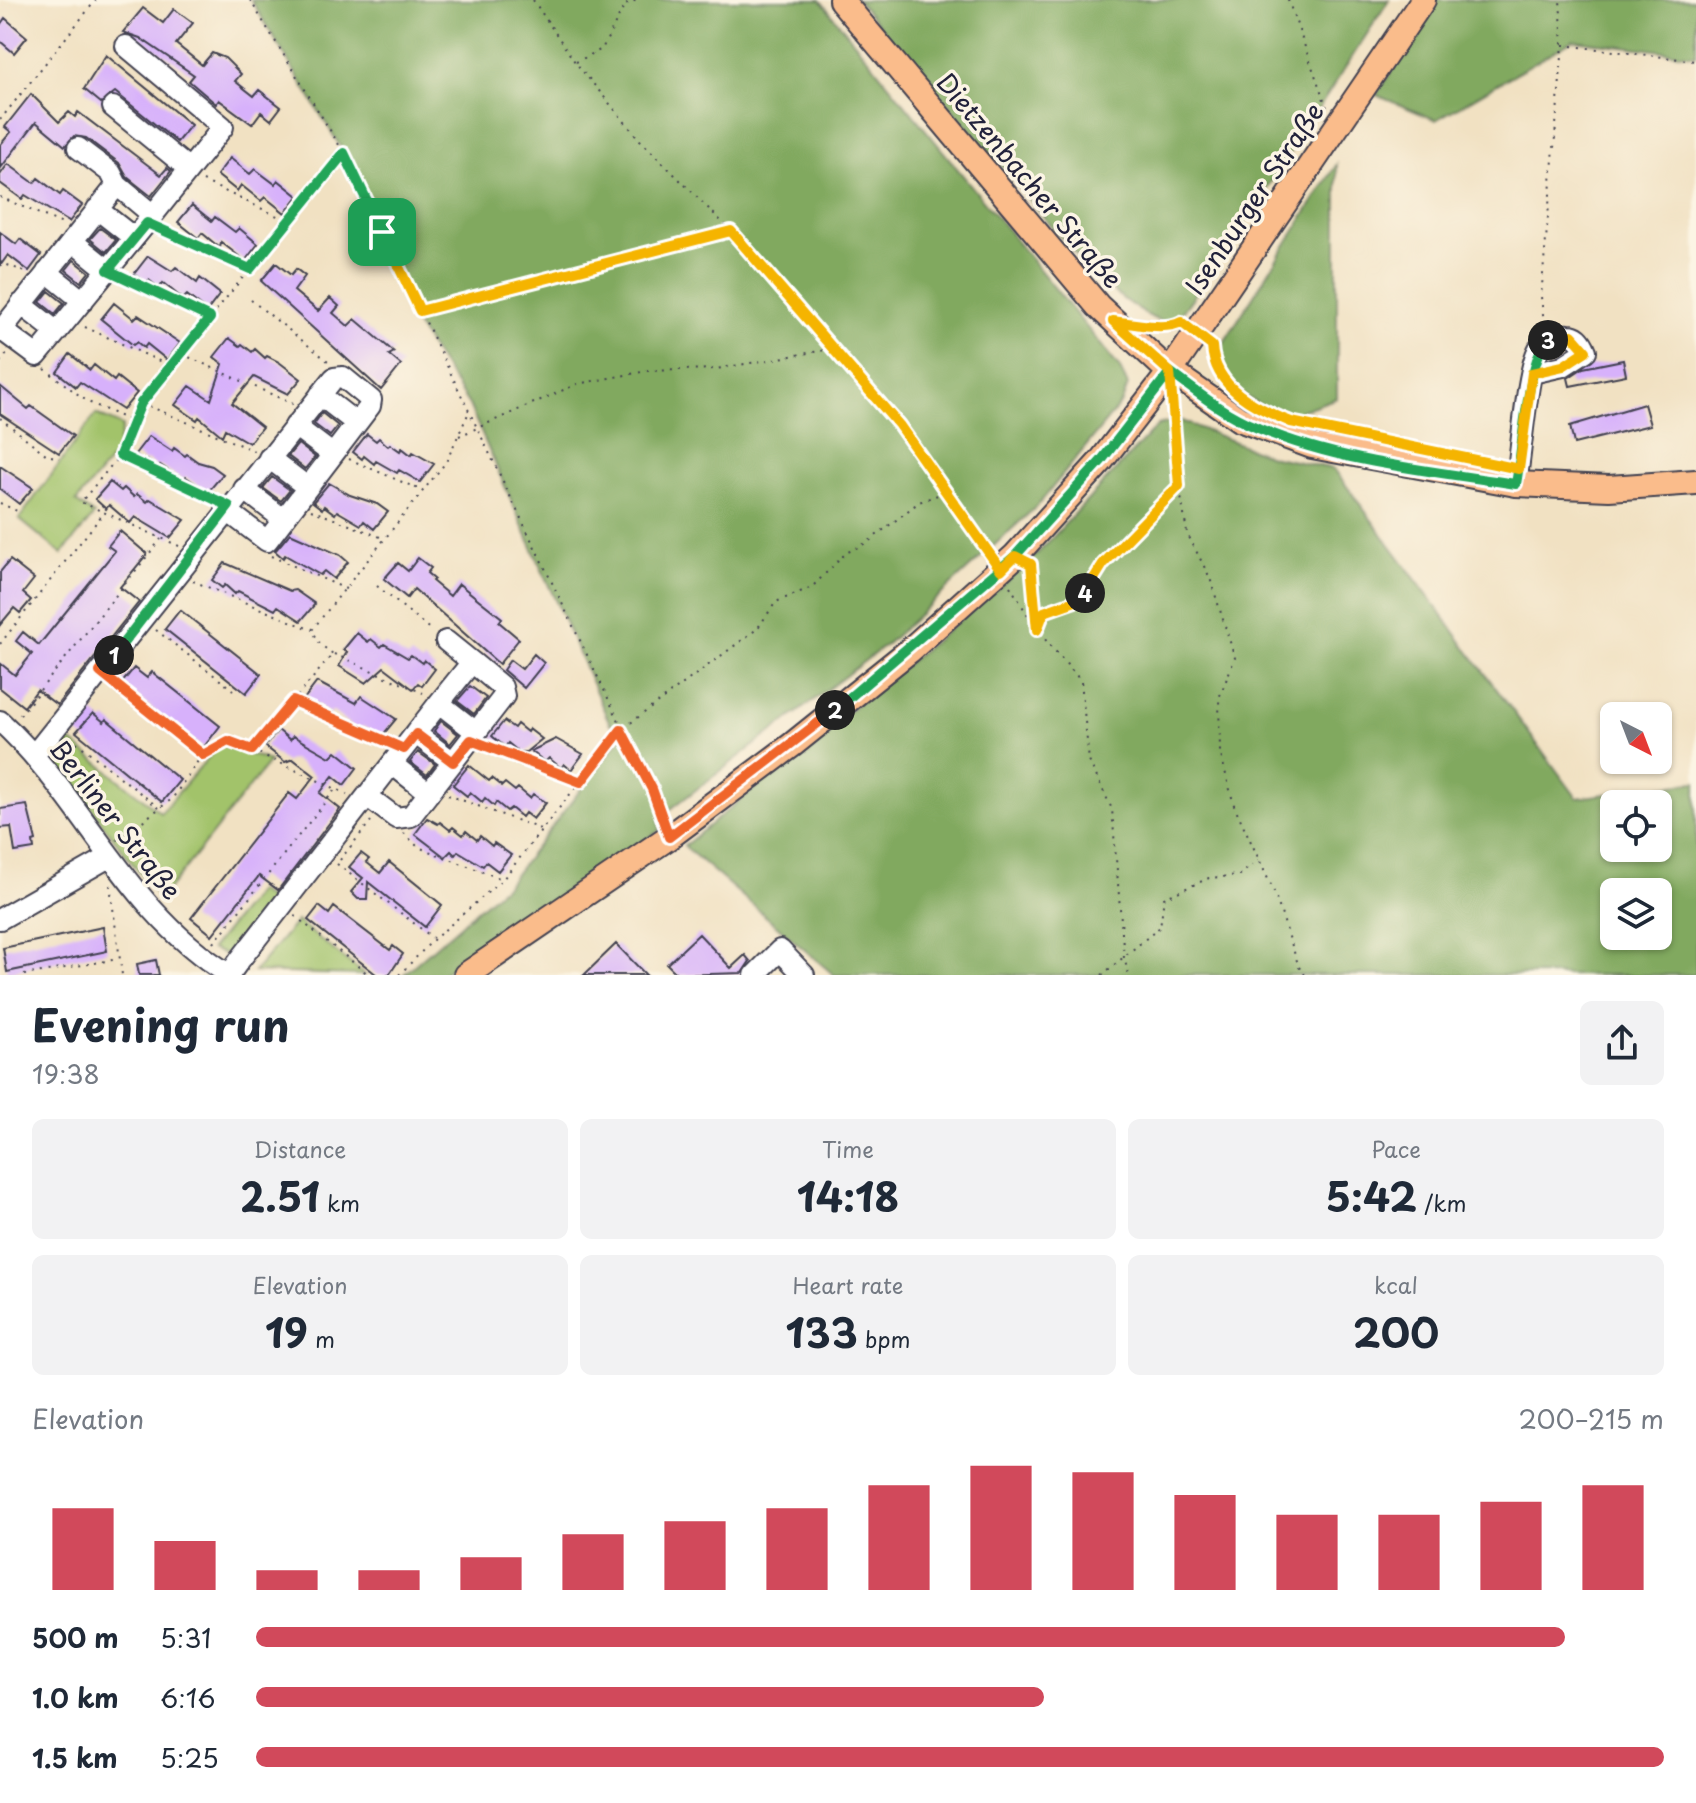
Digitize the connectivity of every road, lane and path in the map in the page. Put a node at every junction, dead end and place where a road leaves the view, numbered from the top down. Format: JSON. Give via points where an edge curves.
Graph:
{"nodes":[{"id":1,"x":96,"y":0,"type":"edge"},
{"id":2,"x":250,"y":0,"type":"edge"},
{"id":3,"x":533,"y":0,"type":"edge"},
{"id":4,"x":637,"y":0,"type":"edge"},
{"id":5,"x":841,"y":0,"type":"edge"},
{"id":6,"x":1288,"y":0,"type":"edge"},
{"id":7,"x":1423,"y":0,"type":"edge"},
{"id":8,"x":1560,"y":0,"type":"edge"},
{"id":9,"x":1563,"y":45,"type":"junction"},
{"id":10,"x":126,"y":46,"type":"dead end"},
{"id":11,"x":1696,"y":61,"type":"edge"},
{"id":12,"x":575,"y":62,"type":"junction"},
{"id":13,"x":113,"y":107,"type":"dead end"},
{"id":14,"x":0,"y":120,"type":"edge"},
{"id":15,"x":1335,"y":132,"type":"junction"},
{"id":16,"x":78,"y":148,"type":"dead end"},
{"id":17,"x":344,"y":153,"type":"junction"},
{"id":18,"x":189,"y":169,"type":"junction"},
{"id":19,"x":117,"y":185,"type":"junction"},
{"id":20,"x":0,"y":197,"type":"edge"},
{"id":21,"x":97,"y":209,"type":"junction"},
{"id":22,"x":289,"y":221,"type":"junction"},
{"id":23,"x":145,"y":225,"type":"junction"},
{"id":24,"x":731,"y":231,"type":"junction"},
{"id":25,"x":76,"y":236,"type":"junction"},
{"id":26,"x":0,"y":262,"type":"edge"},
{"id":27,"x":250,"y":269,"type":"junction"},
{"id":28,"x":108,"y":270,"type":"junction"},
{"id":29,"x":44,"y":275,"type":"junction"},
{"id":30,"x":251,"y":300,"type":"dead end"},
{"id":31,"x":83,"y":301,"type":"junction"},
{"id":32,"x":21,"y":304,"type":"junction"},
{"id":33,"x":420,"y":311,"type":"junction"},
{"id":34,"x":210,"y":318,"type":"junction"},
{"id":35,"x":1141,"y":324,"type":"dead end"},
{"id":36,"x":62,"y":326,"type":"junction"},
{"id":37,"x":1,"y":331,"type":"edge"},
{"id":38,"x":1196,"y":334,"type":"junction"},
{"id":39,"x":1550,"y":339,"type":"junction"},
{"id":40,"x":832,"y":349,"type":"junction"},
{"id":41,"x":181,"y":354,"type":"junction"},
{"id":42,"x":37,"y":356,"type":"junction"},
{"id":43,"x":171,"y":367,"type":"junction"},
{"id":44,"x":1170,"y":372,"type":"junction"},
{"id":45,"x":1532,"y":373,"type":"junction"},
{"id":46,"x":340,"y":375,"type":"junction"},
{"id":47,"x":320,"y":395,"type":"junction"},
{"id":48,"x":1172,"y":401,"type":"dead end"},
{"id":49,"x":141,"y":403,"type":"junction"},
{"id":50,"x":1253,"y":404,"type":"dead end"},
{"id":51,"x":469,"y":412,"type":"junction"},
{"id":52,"x":0,"y":418,"type":"edge"},
{"id":53,"x":301,"y":419,"type":"junction"},
{"id":54,"x":132,"y":422,"type":"junction"},
{"id":55,"x":356,"y":423,"type":"junction"},
{"id":56,"x":477,"y":431,"type":"junction"},
{"id":57,"x":457,"y":436,"type":"junction"},
{"id":58,"x":333,"y":453,"type":"junction"},
{"id":59,"x":120,"y":455,"type":"junction"},
{"id":60,"x":59,"y":458,"type":"dead end"},
{"id":61,"x":269,"y":458,"type":"junction"},
{"id":62,"x":1696,"y":482,"type":"edge"},
{"id":63,"x":1516,"y":484,"type":"junction"},
{"id":64,"x":1179,"y":486,"type":"junction"},
{"id":65,"x":244,"y":489,"type":"junction"},
{"id":66,"x":423,"y":491,"type":"junction"},
{"id":67,"x":944,"y":492,"type":"junction"},
{"id":68,"x":0,"y":503,"type":"edge"},
{"id":69,"x":295,"y":503,"type":"junction"},
{"id":70,"x":228,"y":508,"type":"junction"},
{"id":71,"x":19,"y":512,"type":"dead end"},
{"id":72,"x":103,"y":514,"type":"junction"},
{"id":73,"x":162,"y":538,"type":"junction"},
{"id":74,"x":385,"y":539,"type":"junction"},
{"id":75,"x":267,"y":541,"type":"junction"},
{"id":76,"x":195,"y":553,"type":"junction"},
{"id":77,"x":1008,"y":563,"type":"junction"},
{"id":78,"x":177,"y":575,"type":"junction"},
{"id":79,"x":377,"y":586,"type":"dead end"},
{"id":80,"x":346,"y":589,"type":"junction"},
{"id":81,"x":142,"y":619,"type":"junction"},
{"id":82,"x":312,"y":630,"type":"junction"},
{"id":83,"x":1037,"y":630,"type":"junction"},
{"id":84,"x":446,"y":641,"type":"joint"},
{"id":85,"x":0,"y":644,"type":"edge"},
{"id":86,"x":333,"y":654,"type":"junction"},
{"id":87,"x":472,"y":662,"type":"junction"},
{"id":88,"x":100,"y":672,"type":"junction"},
{"id":89,"x":233,"y":690,"type":"dead end"},
{"id":90,"x":293,"y":701,"type":"junction"},
{"id":91,"x":439,"y":703,"type":"junction"},
{"id":92,"x":4,"y":725,"type":"edge"},
{"id":93,"x":57,"y":726,"type":"junction"},
{"id":94,"x":621,"y":730,"type":"junction"},
{"id":95,"x":474,"y":736,"type":"junction"},
{"id":96,"x":404,"y":749,"type":"junction"},
{"id":97,"x":252,"y":750,"type":"junction"},
{"id":98,"x":34,"y":755,"type":"junction"},
{"id":99,"x":203,"y":755,"type":"junction"},
{"id":100,"x":453,"y":762,"type":"junction"},
{"id":101,"x":581,"y":782,"type":"junction"},
{"id":102,"x":337,"y":787,"type":"junction"},
{"id":103,"x":430,"y":791,"type":"junction"},
{"id":104,"x":364,"y":800,"type":"junction"},
{"id":105,"x":160,"y":810,"type":"junction"},
{"id":106,"x":396,"y":818,"type":"junction"},
{"id":107,"x":543,"y":830,"type":"junction"},
{"id":108,"x":669,"y":837,"type":"junction"},
{"id":109,"x":104,"y":857,"type":"junction"},
{"id":110,"x":1259,"y":859,"type":"junction"},
{"id":111,"x":337,"y":864,"type":"dead end"},
{"id":112,"x":503,"y":879,"type":"junction"},
{"id":113,"x":295,"y":916,"type":"dead end"},
{"id":114,"x":0,"y":919,"type":"edge"},
{"id":115,"x":434,"y":939,"type":"junction"},
{"id":116,"x":203,"y":957,"type":"junction"},
{"id":117,"x":1124,"y":958,"type":"junction"},
{"id":118,"x":120,"y":959,"type":"junction"},
{"id":119,"x":24,"y":975,"type":"edge"},
{"id":120,"x":122,"y":975,"type":"edge"},
{"id":121,"x":230,"y":975,"type":"edge"},
{"id":122,"x":369,"y":975,"type":"edge"},
{"id":123,"x":399,"y":975,"type":"edge"},
{"id":124,"x":466,"y":975,"type":"edge"},
{"id":125,"x":755,"y":975,"type":"edge"},
{"id":126,"x":804,"y":975,"type":"edge"},
{"id":127,"x":1102,"y":975,"type":"edge"},
{"id":128,"x":1129,"y":975,"type":"edge"},
{"id":129,"x":1305,"y":975,"type":"edge"}],
"edges":[{"from":1,"to":14,"type":"path"},
{"from":2,"to":17,"type":"path"},
{"from":3,"to":12,"type":"path"},
{"from":4,"to":12,"type":"path","via":[[625,5],[602,49]]},
{"from":5,"to":44,"type":"main road","name":"Dietzenbacher Straße","via":[[1071,276]]},
{"from":6,"to":15,"type":"path"},
{"from":7,"to":15,"type":"main road","name":"Isenburger Straße"},
{"from":8,"to":9,"type":"path"},
{"from":9,"to":11,"type":"path"},
{"from":9,"to":39,"type":"path","via":[[1541,297]]},
{"from":10,"to":18,"type":"street","via":[[223,127]]},
{"from":12,"to":24,"type":"path","via":[[640,140]]},
{"from":13,"to":18,"type":"street"},
{"from":15,"to":38,"type":"main road","name":"Isenburger Straße"},
{"from":16,"to":19,"type":"street","via":[[111,173]]},
{"from":17,"to":22,"type":"path"},
{"from":17,"to":33,"type":"path"},
{"from":18,"to":22,"type":"path","via":[[198,179]]},
{"from":18,"to":23,"type":"street"},
{"from":19,"to":21,"type":"street"},
{"from":19,"to":23,"type":"street"},
{"from":20,"to":25,"type":"path"},
{"from":21,"to":23,"type":"street"},
{"from":21,"to":25,"type":"street"},
{"from":22,"to":27,"type":"path"},
{"from":23,"to":27,"type":"path"},
{"from":23,"to":28,"type":"street"},
{"from":24,"to":33,"type":"path"},
{"from":24,"to":40,"type":"path"},
{"from":25,"to":28,"type":"street"},
{"from":25,"to":29,"type":"street"},
{"from":26,"to":29,"type":"path"},
{"from":27,"to":34,"type":"path"},
{"from":28,"to":31,"type":"street"},
{"from":28,"to":34,"type":"path"},
{"from":29,"to":31,"type":"street"},
{"from":29,"to":32,"type":"street"},
{"from":30,"to":46,"type":"path"},
{"from":31,"to":36,"type":"street"},
{"from":32,"to":36,"type":"street"},
{"from":32,"to":37,"type":"street"},
{"from":33,"to":51,"type":"path"},
{"from":34,"to":41,"type":"path"},
{"from":35,"to":38,"type":"path","via":[[1166,328],[1181,322]]},
{"from":36,"to":42,"type":"street"},
{"from":36,"to":43,"type":"path"},
{"from":37,"to":42,"type":"street"},
{"from":38,"to":44,"type":"main road","name":"Isenburger Straße"},
{"from":38,"to":50,"type":"path","via":[[1212,346],[1224,380]]},
{"from":39,"to":45,"type":"street","via":[[1536,354]]},
{"from":39,"to":45,"type":"street","via":[[1572,335],[1586,351],[1563,366]]},
{"from":40,"to":56,"type":"path","via":[[716,369],[647,371],[577,384]]},
{"from":40,"to":67,"type":"path","via":[[899,425]]},
{"from":41,"to":43,"type":"path"},
{"from":41,"to":53,"type":"path"},
{"from":42,"to":54,"type":"path","via":[[48,373],[88,402]]},
{"from":43,"to":49,"type":"path"},
{"from":44,"to":63,"type":"main road","name":"Dietzenbacher Straße","via":[[1230,414],[1276,436]]},
{"from":44,"to":77,"type":"main road","name":"Isenburger Straße","via":[[1101,461]]},
{"from":45,"to":63,"type":"street"},
{"from":46,"to":47,"type":"street"},
{"from":46,"to":55,"type":"street","via":[[371,400]]},
{"from":47,"to":53,"type":"street"},
{"from":47,"to":55,"type":"street"},
{"from":48,"to":64,"type":"path"},
{"from":49,"to":54,"type":"path"},
{"from":49,"to":61,"type":"path"},
{"from":51,"to":56,"type":"path"},
{"from":51,"to":57,"type":"path"},
{"from":52,"to":60,"type":"path","via":[[47,455]]},
{"from":53,"to":58,"type":"street"},
{"from":53,"to":61,"type":"street"},
{"from":54,"to":59,"type":"path"},
{"from":55,"to":58,"type":"street"},
{"from":56,"to":57,"type":"path"},
{"from":56,"to":94,"type":"path"},
{"from":57,"to":66,"type":"path","via":[[446,462]]},
{"from":58,"to":66,"type":"path"},
{"from":58,"to":69,"type":"street"},
{"from":59,"to":70,"type":"path"},
{"from":59,"to":72,"type":"path","via":[[81,502]]},
{"from":61,"to":65,"type":"street"},
{"from":61,"to":69,"type":"street"},
{"from":62,"to":63,"type":"main road","name":"Dietzenbacher Straße","via":[[1609,488]]},
{"from":64,"to":83,"type":"path","via":[[1103,564],[1081,599],[1044,612]]},
{"from":64,"to":110,"type":"path","via":[[1187,533],[1210,578],[1235,658],[1219,698],[1220,752],[1234,805]]},
{"from":65,"to":69,"type":"street"},
{"from":65,"to":70,"type":"street"},
{"from":66,"to":74,"type":"path"},
{"from":67,"to":77,"type":"path"},
{"from":67,"to":94,"type":"path","via":[[919,502],[846,553],[812,587],[776,602],[757,629]]},
{"from":68,"to":71,"type":"path"},
{"from":69,"to":74,"type":"path"},
{"from":69,"to":75,"type":"street"},
{"from":70,"to":75,"type":"street"},
{"from":70,"to":76,"type":"street"},
{"from":72,"to":73,"type":"path"},
{"from":72,"to":85,"type":"path"},
{"from":73,"to":76,"type":"path"},
{"from":73,"to":92,"type":"path"},
{"from":74,"to":80,"type":"path"},
{"from":75,"to":80,"type":"path","via":[[260,552]]},
{"from":76,"to":78,"type":"street"},
{"from":77,"to":83,"type":"path"},
{"from":77,"to":83,"type":"path","via":[[1031,564]]},
{"from":77,"to":108,"type":"main road","name":"Isenburger Straße","via":[[815,727]]},
{"from":78,"to":81,"type":"street"},
{"from":78,"to":82,"type":"path"},
{"from":79,"to":84,"type":"path"},
{"from":80,"to":82,"type":"path"},
{"from":81,"to":88,"type":"street"},
{"from":81,"to":89,"type":"path"},
{"from":82,"to":86,"type":"path"},
{"from":83,"to":117,"type":"path","via":[[1081,681],[1089,761],[1112,809]]},
{"from":84,"to":87,"type":"street"},
{"from":86,"to":90,"type":"path"},
{"from":86,"to":91,"type":"path"},
{"from":87,"to":91,"type":"street"},
{"from":87,"to":95,"type":"street","via":[[505,693]]},
{"from":88,"to":93,"type":"street"},
{"from":88,"to":99,"type":"path"},
{"from":90,"to":96,"type":"path"},
{"from":90,"to":97,"type":"path"},
{"from":91,"to":95,"type":"street"},
{"from":91,"to":96,"type":"street"},
{"from":92,"to":98,"type":"street","name":"Berliner Straße"},
{"from":93,"to":98,"type":"street"},
{"from":93,"to":105,"type":"path"},
{"from":94,"to":101,"type":"path"},
{"from":94,"to":108,"type":"path","via":[[652,789]]},
{"from":95,"to":100,"type":"street"},
{"from":95,"to":101,"type":"path"},
{"from":96,"to":100,"type":"street"},
{"from":96,"to":103,"type":"street"},
{"from":96,"to":104,"type":"street"},
{"from":97,"to":99,"type":"path","via":[[228,741]]},
{"from":97,"to":102,"type":"path"},
{"from":98,"to":109,"type":"street","name":"Berliner Straße"},
{"from":99,"to":105,"type":"path","via":[[180,791]]},
{"from":100,"to":103,"type":"street"},
{"from":101,"to":107,"type":"path"},
{"from":102,"to":104,"type":"path"},
{"from":102,"to":116,"type":"path"},
{"from":103,"to":106,"type":"street","via":[[411,816]]},
{"from":103,"to":107,"type":"path"},
{"from":104,"to":106,"type":"street"},
{"from":104,"to":121,"type":"street"},
{"from":105,"to":109,"type":"path"},
{"from":106,"to":112,"type":"path","via":[[418,847]]},
{"from":107,"to":112,"type":"path"},
{"from":108,"to":124,"type":"main road","name":"Isenburger Straße"},
{"from":109,"to":114,"type":"street"},
{"from":109,"to":116,"type":"street","name":"Berliner Straße","via":[[167,928]]},
{"from":109,"to":118,"type":"path"},
{"from":110,"to":117,"type":"path","via":[[1240,875],[1209,878],[1164,898],[1160,927]]},
{"from":110,"to":129,"type":"path"},
{"from":111,"to":115,"type":"path"},
{"from":112,"to":115,"type":"path"},
{"from":113,"to":122,"type":"path"},
{"from":115,"to":123,"type":"path"},
{"from":116,"to":121,"type":"street","name":"Berliner Straße"},
{"from":117,"to":127,"type":"path"},
{"from":117,"to":128,"type":"path"},
{"from":118,"to":119,"type":"path"},
{"from":118,"to":120,"type":"path"},
{"from":125,"to":126,"type":"street","via":[[780,950]]}]}
